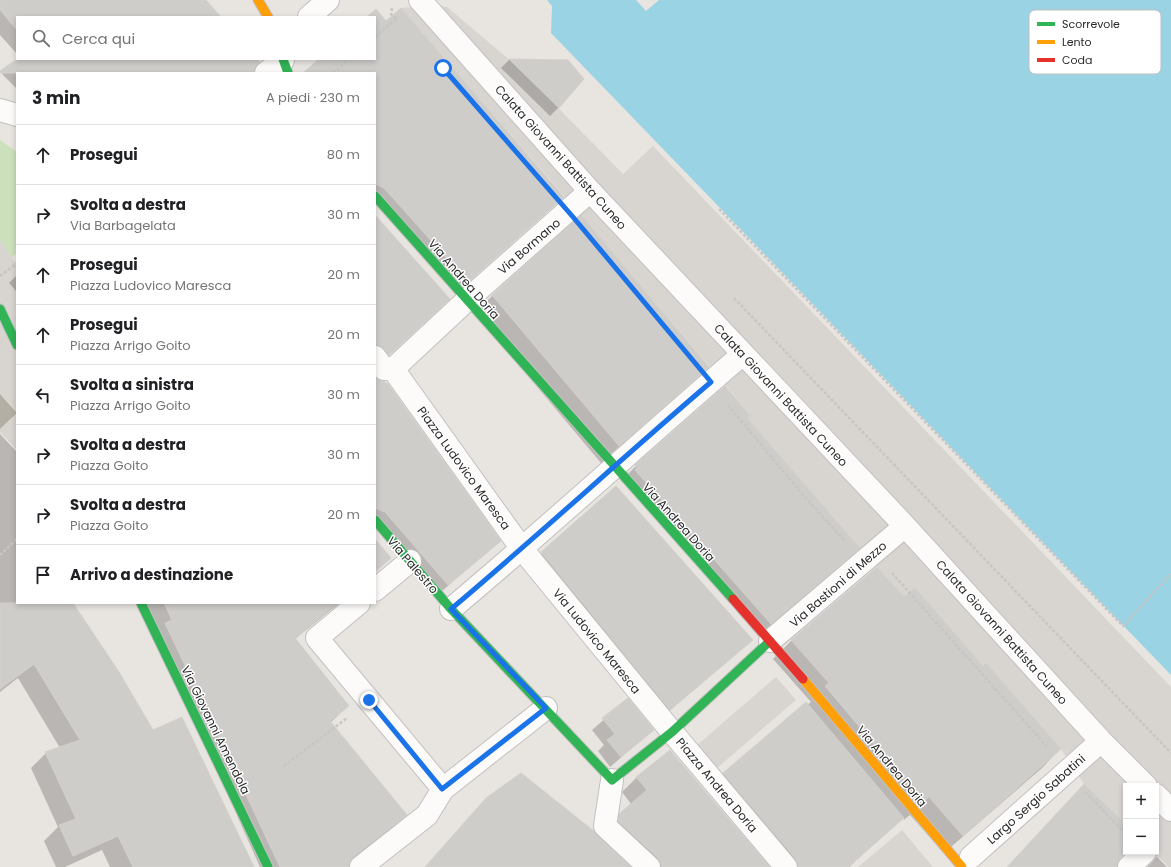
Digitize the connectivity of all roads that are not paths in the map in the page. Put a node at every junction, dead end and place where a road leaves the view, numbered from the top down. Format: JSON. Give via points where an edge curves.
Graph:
{"nodes":[{"id":1,"x":258,"y":0,"type":"edge"},
{"id":2,"x":328,"y":0,"type":"edge"},
{"id":3,"x":420,"y":0,"type":"edge"},
{"id":4,"x":267,"y":16,"type":"edge"},
{"id":5,"x":310,"y":16,"type":"edge"},
{"id":6,"x":284,"y":64,"type":"edge"},
{"id":7,"x":268,"y":72,"type":"edge"},
{"id":8,"x":0,"y":110,"type":"edge"},
{"id":9,"x":16,"y":115,"type":"edge"},
{"id":10,"x":590,"y":191,"type":"junction"},
{"id":11,"x":376,"y":197,"type":"edge"},
{"id":12,"x":467,"y":300,"type":"junction"},
{"id":13,"x":0,"y":309,"type":"edge"},
{"id":14,"x":16,"y":343,"type":"edge"},
{"id":15,"x":743,"y":354,"type":"junction"},
{"id":16,"x":376,"y":358,"type":"edge"},
{"id":17,"x":393,"y":369,"type":"junction"},
{"id":18,"x":613,"y":466,"type":"junction"},
{"id":19,"x":376,"y":521,"type":"edge"},
{"id":20,"x":905,"y":526,"type":"junction"},
{"id":21,"x":522,"y":550,"type":"junction"},
{"id":22,"x":410,"y":561,"type":"junction"},
{"id":23,"x":376,"y":589,"type":"edge"},
{"id":24,"x":142,"y":604,"type":"edge"},
{"id":25,"x":358,"y":604,"type":"edge"},
{"id":26,"x":451,"y":609,"type":"junction"},
{"id":27,"x":770,"y":642,"type":"junction"},
{"id":28,"x":546,"y":708,"type":"junction"},
{"id":29,"x":672,"y":732,"type":"junction"},
{"id":30,"x":1101,"y":741,"type":"junction"},
{"id":31,"x":612,"y":780,"type":"junction"},
{"id":32,"x":1143,"y":783,"type":"edge"},
{"id":33,"x":442,"y":789,"type":"junction"},
{"id":34,"x":1159,"y":798,"type":"edge"},
{"id":35,"x":1171,"y":810,"type":"edge"},
{"id":36,"x":1142,"y":855,"type":"edge"},
{"id":37,"x":964,"y":864,"type":"edge"},
{"id":38,"x":368,"y":865,"type":"edge"},
{"id":39,"x":268,"y":867,"type":"edge"},
{"id":40,"x":649,"y":867,"type":"edge"},
{"id":41,"x":786,"y":867,"type":"edge"},
{"id":42,"x":1129,"y":867,"type":"edge"}],
"edges":[{"from":1,"to":4,"type":"main road"},
{"from":2,"to":5,"type":"street"},
{"from":3,"to":10,"type":"street","name":"Calata Giovanni Battista Cuneo"},
{"from":6,"to":7,"type":"street"},
{"from":8,"to":9,"type":"street"},
{"from":10,"to":12,"type":"street","name":"Via Bormano"},
{"from":10,"to":15,"type":"street","name":"Calata Giovanni Battista Cuneo"},
{"from":11,"to":12,"type":"main road","name":"Via Andrea Doria"},
{"from":12,"to":17,"type":"street"},
{"from":12,"to":18,"type":"main road","name":"Via Andrea Doria"},
{"from":13,"to":14,"type":"main road"},
{"from":15,"to":18,"type":"street"},
{"from":15,"to":20,"type":"street","name":"Calata Giovanni Battista Cuneo"},
{"from":16,"to":17,"type":"street","via":[[384,369]]},
{"from":17,"to":21,"type":"street","name":"Piazza Ludovico Maresca"},
{"from":18,"to":21,"type":"street"},
{"from":18,"to":27,"type":"main road","name":"Via Andrea Doria"},
{"from":19,"to":22,"type":"main road","name":"Via Palestro"},
{"from":20,"to":27,"type":"street","name":"Via Bastioni di Mezzo"},
{"from":20,"to":30,"type":"street","name":"Calata Giovanni Battista Cuneo"},
{"from":21,"to":26,"type":"street"},
{"from":21,"to":29,"type":"street","name":"Via Ludovico Maresca"},
{"from":22,"to":23,"type":"street"},
{"from":22,"to":26,"type":"main road","name":"Via Palestro"},
{"from":24,"to":39,"type":"main road","name":"Via Giovanni Amendola"},
{"from":25,"to":33,"type":"street","via":[[317,638]]},
{"from":26,"to":28,"type":"main road","name":"Via Palestro"},
{"from":27,"to":29,"type":"main road","name":"Piazza Andrea Doria"},
{"from":27,"to":37,"type":"main road","name":"Via Andrea Doria"},
{"from":28,"to":31,"type":"main road","name":"Via Palestro"},
{"from":28,"to":33,"type":"street"},
{"from":29,"to":31,"type":"main road"},
{"from":29,"to":41,"type":"street","name":"Piazza Andrea Doria"},
{"from":30,"to":32,"type":"street","name":"Calata Giovanni Battista Cuneo"},
{"from":30,"to":37,"type":"street","name":"Largo Sergio Sabatini"},
{"from":31,"to":40,"type":"street","via":[[605,826]]},
{"from":33,"to":38,"type":"street","via":[[427,815]]},
{"from":34,"to":35,"type":"street"},
{"from":36,"to":42,"type":"street"}]}
